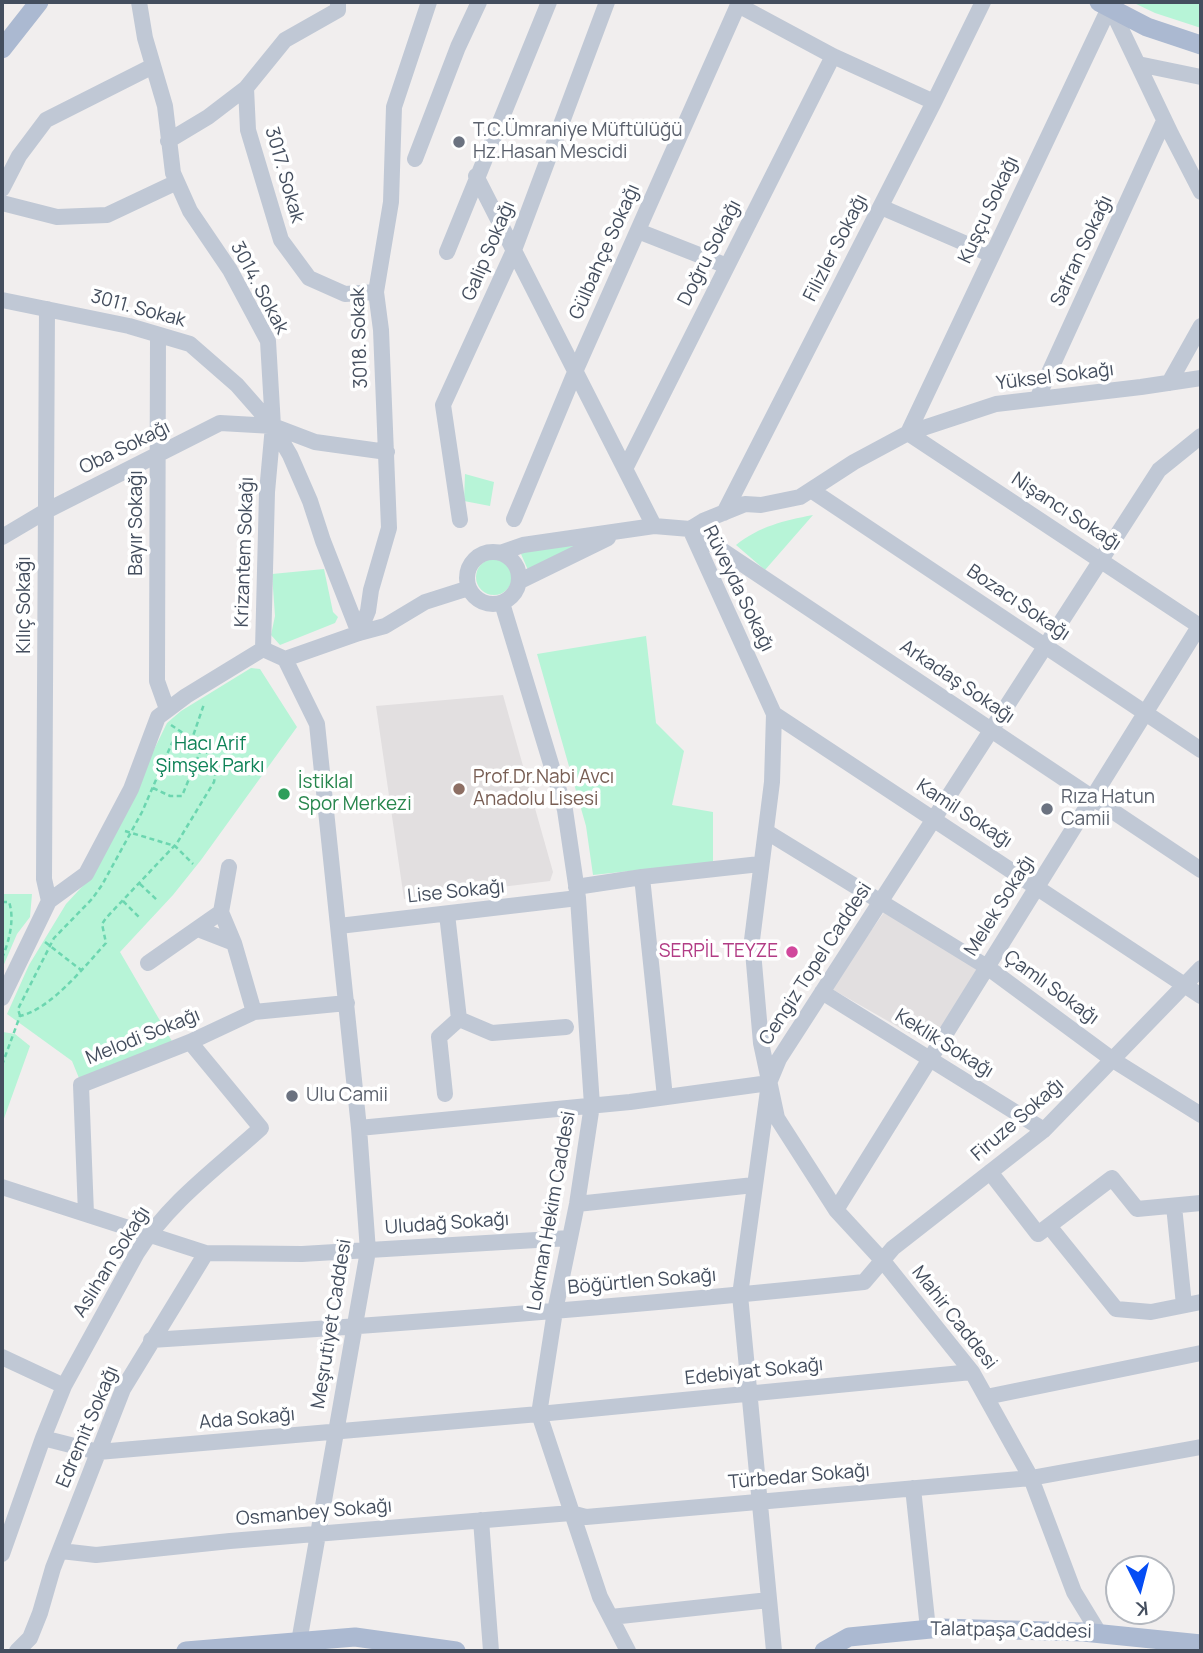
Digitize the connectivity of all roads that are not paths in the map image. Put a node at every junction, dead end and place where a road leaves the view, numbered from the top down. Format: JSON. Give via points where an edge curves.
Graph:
{"nodes":[{"id":1,"x":39,"y":2,"type":"edge"},
{"id":2,"x":139,"y":2,"type":"edge"},
{"id":3,"x":338,"y":2,"type":"edge"},
{"id":4,"x":429,"y":2,"type":"edge"},
{"id":5,"x":479,"y":2,"type":"edge"},
{"id":6,"x":549,"y":2,"type":"edge"},
{"id":7,"x":607,"y":2,"type":"edge"},
{"id":8,"x":983,"y":2,"type":"edge"},
{"id":9,"x":738,"y":3,"type":"edge"},
{"id":10,"x":1105,"y":4,"type":"edge"},
{"id":11,"x":1201,"y":46,"type":"edge"},
{"id":12,"x":2,"y":50,"type":"edge"},
{"id":13,"x":833,"y":56,"type":"junction"},
{"id":14,"x":1138,"y":64,"type":"junction"},
{"id":15,"x":153,"y":66,"type":"junction"},
{"id":16,"x":1201,"y":77,"type":"edge"},
{"id":17,"x":246,"y":88,"type":"junction"},
{"id":18,"x":934,"y":102,"type":"junction"},
{"id":19,"x":1164,"y":121,"type":"junction"},
{"id":20,"x":168,"y":141,"type":"junction"},
{"id":21,"x":415,"y":159,"type":"dead end"},
{"id":22,"x":476,"y":176,"type":"junction"},
{"id":23,"x":177,"y":182,"type":"junction"},
{"id":24,"x":2,"y":189,"type":"edge"},
{"id":25,"x":1201,"y":192,"type":"edge"},
{"id":26,"x":2,"y":203,"type":"edge"},
{"id":27,"x":881,"y":207,"type":"junction"},
{"id":28,"x":638,"y":230,"type":"junction"},
{"id":29,"x":514,"y":250,"type":"junction"},
{"id":30,"x":447,"y":252,"type":"dead end"},
{"id":31,"x":992,"y":256,"type":"junction"},
{"id":32,"x":727,"y":266,"type":"junction"},
{"id":33,"x":376,"y":292,"type":"junction"},
{"id":34,"x":2,"y":300,"type":"edge"},
{"id":35,"x":47,"y":309,"type":"junction"},
{"id":36,"x":1201,"y":326,"type":"edge"},
{"id":37,"x":158,"y":335,"type":"junction"},
{"id":38,"x":575,"y":371,"type":"junction"},
{"id":39,"x":1201,"y":378,"type":"edge"},
{"id":40,"x":1169,"y":383,"type":"junction"},
{"id":41,"x":1037,"y":399,"type":"junction"},
{"id":42,"x":273,"y":426,"type":"junction"},
{"id":43,"x":908,"y":433,"type":"junction"},
{"id":44,"x":1201,"y":436,"type":"edge"},
{"id":45,"x":387,"y":452,"type":"junction"},
{"id":46,"x":158,"y":455,"type":"junction"},
{"id":47,"x":625,"y":469,"type":"junction"},
{"id":48,"x":811,"y":489,"type":"junction"},
{"id":49,"x":46,"y":511,"type":"junction"},
{"id":50,"x":724,"y":513,"type":"junction"},
{"id":51,"x":514,"y":519,"type":"dead end"},
{"id":52,"x":460,"y":520,"type":"dead end"},
{"id":53,"x":654,"y":526,"type":"junction"},
{"id":54,"x":690,"y":529,"type":"junction"},
{"id":55,"x":619,"y":532,"type":"junction"},
{"id":56,"x":2,"y":537,"type":"edge"},
{"id":57,"x":500,"y":553,"type":"junction"},
{"id":58,"x":1100,"y":560,"type":"junction"},
{"id":59,"x":520,"y":581,"type":"junction"},
{"id":60,"x":469,"y":588,"type":"junction"},
{"id":61,"x":502,"y":603,"type":"junction"},
{"id":62,"x":1200,"y":626,"type":"edge"},
{"id":63,"x":359,"y":633,"type":"junction"},
{"id":64,"x":1045,"y":646,"type":"junction"},
{"id":65,"x":263,"y":649,"type":"junction"},
{"id":66,"x":285,"y":659,"type":"junction"},
{"id":67,"x":163,"y":713,"type":"junction"},
{"id":68,"x":1145,"y":713,"type":"junction"},
{"id":69,"x":774,"y":714,"type":"junction"},
{"id":70,"x":991,"y":730,"type":"junction"},
{"id":71,"x":1201,"y":750,"type":"edge"},
{"id":72,"x":1092,"y":797,"type":"junction"},
{"id":73,"x":933,"y":819,"type":"junction"},
{"id":74,"x":767,"y":832,"type":"junction"},
{"id":75,"x":760,"y":864,"type":"junction"},
{"id":76,"x":229,"y":867,"type":"dead end"},
{"id":77,"x":1201,"y":870,"type":"edge"},
{"id":78,"x":642,"y":877,"type":"junction"},
{"id":79,"x":1037,"y":887,"type":"junction"},
{"id":80,"x":577,"y":892,"type":"junction"},
{"id":81,"x":49,"y":901,"type":"junction"},
{"id":82,"x":881,"y":901,"type":"junction"},
{"id":83,"x":221,"y":912,"type":"junction"},
{"id":84,"x":447,"y":914,"type":"junction"},
{"id":85,"x":339,"y":926,"type":"junction"},
{"id":86,"x":198,"y":929,"type":"junction"},
{"id":87,"x":234,"y":943,"type":"junction"},
{"id":88,"x":148,"y":963,"type":"dead end"},
{"id":89,"x":987,"y":967,"type":"junction"},
{"id":90,"x":1201,"y":968,"type":"edge"},
{"id":91,"x":1185,"y":985,"type":"junction"},
{"id":92,"x":822,"y":992,"type":"junction"},
{"id":93,"x":1201,"y":996,"type":"edge"},
{"id":94,"x":2,"y":998,"type":"edge"},
{"id":95,"x":346,"y":1003,"type":"junction"},
{"id":96,"x":254,"y":1012,"type":"junction"},
{"id":97,"x":459,"y":1019,"type":"junction"},
{"id":98,"x":566,"y":1027,"type":"dead end"},
{"id":99,"x":190,"y":1042,"type":"junction"},
{"id":100,"x":929,"y":1060,"type":"junction"},
{"id":101,"x":1113,"y":1060,"type":"junction"},
{"id":102,"x":769,"y":1083,"type":"junction"},
{"id":103,"x":445,"y":1094,"type":"dead end"},
{"id":104,"x":665,"y":1097,"type":"junction"},
{"id":105,"x":593,"y":1105,"type":"junction"},
{"id":106,"x":1201,"y":1115,"type":"edge"},
{"id":107,"x":359,"y":1128,"type":"junction"},
{"id":108,"x":1044,"y":1130,"type":"junction"},
{"id":109,"x":990,"y":1172,"type":"junction"},
{"id":110,"x":754,"y":1185,"type":"junction"},
{"id":111,"x":2,"y":1187,"type":"edge"},
{"id":112,"x":1201,"y":1203,"type":"edge"},
{"id":113,"x":577,"y":1204,"type":"junction"},
{"id":114,"x":1174,"y":1206,"type":"junction"},
{"id":115,"x":836,"y":1210,"type":"junction"},
{"id":116,"x":86,"y":1214,"type":"junction"},
{"id":117,"x":1049,"y":1226,"type":"junction"},
{"id":118,"x":149,"y":1234,"type":"junction"},
{"id":119,"x":570,"y":1238,"type":"junction"},
{"id":120,"x":368,"y":1251,"type":"junction"},
{"id":121,"x":206,"y":1253,"type":"junction"},
{"id":122,"x":883,"y":1261,"type":"junction"},
{"id":123,"x":740,"y":1295,"type":"junction"},
{"id":124,"x":1201,"y":1302,"type":"edge"},
{"id":125,"x":1184,"y":1305,"type":"junction"},
{"id":126,"x":555,"y":1311,"type":"junction"},
{"id":127,"x":354,"y":1327,"type":"junction"},
{"id":128,"x":151,"y":1340,"type":"junction"},
{"id":129,"x":1201,"y":1353,"type":"edge"},
{"id":130,"x":2,"y":1357,"type":"edge"},
{"id":131,"x":972,"y":1372,"type":"junction"},
{"id":132,"x":64,"y":1386,"type":"junction"},
{"id":133,"x":749,"y":1394,"type":"junction"},
{"id":134,"x":986,"y":1397,"type":"junction"},
{"id":135,"x":539,"y":1414,"type":"junction"},
{"id":136,"x":336,"y":1433,"type":"junction"},
{"id":137,"x":43,"y":1438,"type":"junction"},
{"id":138,"x":1201,"y":1447,"type":"edge"},
{"id":139,"x":98,"y":1452,"type":"junction"},
{"id":140,"x":1031,"y":1478,"type":"junction"},
{"id":141,"x":913,"y":1488,"type":"junction"},
{"id":142,"x":760,"y":1502,"type":"junction"},
{"id":143,"x":571,"y":1513,"type":"junction"},
{"id":144,"x":481,"y":1520,"type":"junction"},
{"id":145,"x":318,"y":1533,"type":"junction"},
{"id":146,"x":61,"y":1551,"type":"junction"},
{"id":147,"x":2,"y":1553,"type":"edge"},
{"id":148,"x":769,"y":1600,"type":"junction"},
{"id":149,"x":611,"y":1617,"type":"junction"},
{"id":150,"x":928,"y":1629,"type":"junction"},
{"id":151,"x":1112,"y":1640,"type":"edge"},
{"id":152,"x":299,"y":1642,"type":"junction"},
{"id":153,"x":1201,"y":1644,"type":"edge"},
{"id":154,"x":17,"y":1651,"type":"edge"},
{"id":155,"x":186,"y":1651,"type":"edge"},
{"id":156,"x":456,"y":1651,"type":"edge"},
{"id":157,"x":491,"y":1651,"type":"edge"},
{"id":158,"x":628,"y":1651,"type":"edge"},
{"id":159,"x":774,"y":1651,"type":"edge"},
{"id":160,"x":824,"y":1651,"type":"edge"}],
"edges":[{"from":1,"to":12,"type":"main road"},
{"from":2,"to":15,"type":"street","name":"3014. Sokak"},
{"from":3,"to":17,"type":"street","via":[[338,10],[285,40]]},
{"from":4,"to":33,"type":"street","name":"3018. Sokak","via":[[394,107],[391,202]]},
{"from":5,"to":21,"type":"street"},
{"from":6,"to":22,"type":"street"},
{"from":7,"to":29,"type":"street","name":"Galip Sokağı"},
{"from":8,"to":18,"type":"street","name":"Filizler Sokağı"},
{"from":9,"to":13,"type":"street"},
{"from":9,"to":28,"type":"street","name":"Gülbahçe Sokağı"},
{"from":10,"to":11,"type":"main road","via":[[1147,27]]},
{"from":10,"to":14,"type":"street"},
{"from":10,"to":31,"type":"street","name":"Kuşçu Sokağı"},
{"from":13,"to":18,"type":"street"},
{"from":13,"to":32,"type":"street","name":"Doğru Sokağı"},
{"from":14,"to":16,"type":"street"},
{"from":14,"to":19,"type":"street"},
{"from":15,"to":20,"type":"street","name":"3014. Sokak"},
{"from":15,"to":24,"type":"street","via":[[46,120]]},
{"from":17,"to":20,"type":"street"},
{"from":17,"to":33,"type":"street","name":"3017. Sokak","via":[[248,130],[281,240],[309,278],[345,294]]},
{"from":18,"to":27,"type":"street","name":"Filizler Sokağı"},
{"from":19,"to":25,"type":"street"},
{"from":19,"to":41,"type":"street","name":"Safran Sokağı"},
{"from":20,"to":23,"type":"street","name":"3014. Sokak"},
{"from":22,"to":29,"type":"street"},
{"from":22,"to":30,"type":"street"},
{"from":23,"to":26,"type":"street","via":[[107,215],[57,217]]},
{"from":23,"to":42,"type":"street","name":"3014. Sokak","via":[[268,341]]},
{"from":27,"to":31,"type":"street"},
{"from":27,"to":50,"type":"street","name":"Filizler Sokağı"},
{"from":28,"to":32,"type":"street"},
{"from":28,"to":38,"type":"street","name":"Gülbahçe Sokağı"},
{"from":29,"to":38,"type":"street"},
{"from":29,"to":52,"type":"street","name":"Galip Sokağı","via":[[443,405]]},
{"from":31,"to":43,"type":"street","name":"Kuşçu Sokağı"},
{"from":32,"to":47,"type":"street","name":"Doğru Sokağı"},
{"from":33,"to":45,"type":"street","name":"3018. Sokak"},
{"from":34,"to":35,"type":"street","name":"3011. Sokak"},
{"from":35,"to":37,"type":"street","name":"3011. Sokak"},
{"from":35,"to":49,"type":"street","name":"Kılıç Sokağı"},
{"from":36,"to":40,"type":"street"},
{"from":37,"to":42,"type":"street","name":"3011. Sokak","via":[[190,344]]},
{"from":37,"to":46,"type":"street","name":"Bayır Sokağı"},
{"from":38,"to":47,"type":"street"},
{"from":38,"to":51,"type":"street","name":"Gülbahçe Sokağı"},
{"from":39,"to":40,"type":"street","name":"Yüksel Sokağı"},
{"from":40,"to":41,"type":"street","name":"Yüksel Sokağı"},
{"from":41,"to":43,"type":"street","name":"Yüksel Sokağı","via":[[996,404]]},
{"from":42,"to":45,"type":"street","via":[[315,442]]},
{"from":42,"to":46,"type":"street","name":"Oba Sokağı","via":[[220,423]]},
{"from":42,"to":63,"type":"street","name":"3014. Sokak","via":[[310,501]]},
{"from":42,"to":65,"type":"street","name":"Krizantem Sokağı"},
{"from":43,"to":48,"type":"street","name":"Yüksel Sokağı"},
{"from":43,"to":58,"type":"street","name":"Nişancı Sokağı"},
{"from":44,"to":58,"type":"street","name":"Cengiz Topel Caddesi","via":[[1158,470]]},
{"from":45,"to":63,"type":"street","name":"3018. Sokak","via":[[389,528]]},
{"from":46,"to":49,"type":"street","name":"Oba Sokağı"},
{"from":46,"to":67,"type":"street","name":"Bayır Sokağı","via":[[157,681]]},
{"from":47,"to":53,"type":"street"},
{"from":48,"to":50,"type":"street","name":"Yüksel Sokağı","via":[[800,497],[745,504]]},
{"from":48,"to":64,"type":"street","name":"Bozacı Sokağı"},
{"from":49,"to":56,"type":"street","name":"Oba Sokağı"},
{"from":49,"to":81,"type":"street","name":"Kılıç Sokağı","via":[[44,879]]},
{"from":50,"to":54,"type":"street","name":"Yüksel Sokağı"},
{"from":53,"to":54,"type":"street","name":"Rüveyda Sokağı"},
{"from":53,"to":55,"type":"street"},
{"from":54,"to":69,"type":"street","name":"Rüveyda Sokağı"},
{"from":54,"to":70,"type":"street","name":"Arkadaş Sokağı"},
{"from":55,"to":57,"type":"street","via":[[523,545]]},
{"from":55,"to":59,"type":"street"},
{"from":57,"to":59,"type":"street","via":[[517,566]]},
{"from":57,"to":60,"type":"street","via":[[485,554],[473,562],[467,576]]},
{"from":58,"to":62,"type":"street","name":"Nişancı Sokağı"},
{"from":58,"to":64,"type":"street","name":"Cengiz Topel Caddesi"},
{"from":59,"to":61,"type":"street","via":[[514,594]]},
{"from":60,"to":61,"type":"street","via":[[480,601]]},
{"from":60,"to":63,"type":"street","via":[[425,602],[386,626]]},
{"from":61,"to":80,"type":"street","name":"Lokman Hekim Caddesi","via":[[565,810]]},
{"from":62,"to":68,"type":"street","name":"Melek Sokağı"},
{"from":63,"to":66,"type":"street"},
{"from":64,"to":68,"type":"street","name":"Bozacı Sokağı"},
{"from":64,"to":70,"type":"street","name":"Cengiz Topel Caddesi"},
{"from":65,"to":66,"type":"street"},
{"from":65,"to":67,"type":"street","name":"Krizantem Sokağı"},
{"from":66,"to":85,"type":"street","name":"Meşrutiyet Caddesi","via":[[317,724]]},
{"from":67,"to":81,"type":"street","via":[[131,789],[86,874]]},
{"from":68,"to":71,"type":"street","name":"Bozacı Sokağı"},
{"from":68,"to":72,"type":"street","name":"Melek Sokağı"},
{"from":69,"to":73,"type":"street","name":"Kamil Sokağı"},
{"from":69,"to":74,"type":"street","name":"Rüveyda Sokağı"},
{"from":70,"to":72,"type":"street","name":"Arkadaş Sokağı"},
{"from":70,"to":73,"type":"street","name":"Cengiz Topel Caddesi"},
{"from":72,"to":77,"type":"street","name":"Arkadaş Sokağı"},
{"from":72,"to":79,"type":"street","name":"Melek Sokağı"},
{"from":73,"to":79,"type":"street","name":"Kamil Sokağı"},
{"from":73,"to":82,"type":"street","name":"Cengiz Topel Caddesi"},
{"from":74,"to":75,"type":"street","name":"Rüveyda Sokağı"},
{"from":74,"to":82,"type":"street","name":"Çamlı Sokağı"},
{"from":75,"to":78,"type":"street","name":"Lise Sokağı"},
{"from":75,"to":102,"type":"street","name":"Rüveyda Sokağı","via":[[752,940]]},
{"from":76,"to":83,"type":"street"},
{"from":78,"to":80,"type":"street","name":"Lise Sokağı"},
{"from":78,"to":104,"type":"street"},
{"from":79,"to":89,"type":"street","name":"Melek Sokağı"},
{"from":79,"to":91,"type":"street","name":"Kamil Sokağı"},
{"from":80,"to":84,"type":"street","name":"Lise Sokağı"},
{"from":80,"to":105,"type":"street","name":"Lokman Hekim Caddesi"},
{"from":81,"to":94,"type":"street"},
{"from":82,"to":89,"type":"street","name":"Çamlı Sokağı"},
{"from":82,"to":92,"type":"street","name":"Cengiz Topel Caddesi"},
{"from":83,"to":86,"type":"street"},
{"from":83,"to":87,"type":"street"},
{"from":84,"to":85,"type":"street","name":"Lise Sokağı"},
{"from":84,"to":97,"type":"street"},
{"from":85,"to":95,"type":"street","name":"Meşrutiyet Caddesi"},
{"from":86,"to":87,"type":"street"},
{"from":86,"to":88,"type":"street"},
{"from":87,"to":96,"type":"street"},
{"from":89,"to":100,"type":"street","name":"Melek Sokağı"},
{"from":89,"to":101,"type":"street","name":"Çamlı Sokağı"},
{"from":90,"to":91,"type":"street","name":"Firuze Sokağı"},
{"from":91,"to":93,"type":"street","name":"Kamil Sokağı"},
{"from":91,"to":101,"type":"street","name":"Firuze Sokağı"},
{"from":92,"to":100,"type":"street","name":"Keklik Sokağı"},
{"from":92,"to":102,"type":"street","name":"Cengiz Topel Caddesi"},
{"from":95,"to":96,"type":"street","name":"Melodi Sokağı"},
{"from":95,"to":107,"type":"street","name":"Meşrutiyet Caddesi"},
{"from":96,"to":99,"type":"street","name":"Melodi Sokağı"},
{"from":97,"to":98,"type":"street","via":[[492,1033]]},
{"from":97,"to":103,"type":"street","via":[[439,1037]]},
{"from":99,"to":116,"type":"street","name":"Melodi Sokağı","via":[[81,1085]]},
{"from":99,"to":118,"type":"street","name":"Aslıhan Sokağı","via":[[261,1128],[170,1208]]},
{"from":100,"to":108,"type":"street","name":"Keklik Sokağı"},
{"from":100,"to":115,"type":"street","name":"Melek Sokağı"},
{"from":101,"to":106,"type":"street","name":"Çamlı Sokağı"},
{"from":101,"to":108,"type":"street","name":"Firuze Sokağı"},
{"from":102,"to":104,"type":"street"},
{"from":102,"to":110,"type":"street","name":"Cengiz Topel Caddesi"},
{"from":102,"to":115,"type":"street","name":"Mahir Caddesi","via":[[777,1118]]},
{"from":104,"to":105,"type":"street"},
{"from":105,"to":107,"type":"street"},
{"from":105,"to":113,"type":"street","name":"Lokman Hekim Caddesi"},
{"from":107,"to":120,"type":"street","name":"Meşrutiyet Caddesi"},
{"from":108,"to":109,"type":"street","name":"Firuze Sokağı"},
{"from":109,"to":117,"type":"street","via":[[1038,1234]]},
{"from":109,"to":122,"type":"street","name":"Firuze Sokağı","via":[[893,1248]]},
{"from":110,"to":113,"type":"street"},
{"from":110,"to":123,"type":"street","name":"Cengiz Topel Caddesi"},
{"from":111,"to":116,"type":"street","name":"Uludağ Sokağı"},
{"from":112,"to":114,"type":"street"},
{"from":113,"to":119,"type":"street","name":"Lokman Hekim Caddesi"},
{"from":114,"to":117,"type":"street","via":[[1137,1209],[1112,1178]]},
{"from":114,"to":125,"type":"street"},
{"from":115,"to":122,"type":"street","name":"Mahir Caddesi"},
{"from":116,"to":118,"type":"street","name":"Uludağ Sokağı"},
{"from":117,"to":125,"type":"street","via":[[1116,1309],[1151,1312]]},
{"from":118,"to":121,"type":"street","name":"Uludağ Sokağı"},
{"from":118,"to":132,"type":"street","name":"Aslıhan Sokağı"},
{"from":119,"to":120,"type":"street","name":"Uludağ Sokağı"},
{"from":119,"to":126,"type":"street","name":"Lokman Hekim Caddesi"},
{"from":120,"to":121,"type":"street","name":"Uludağ Sokağı"},
{"from":120,"to":127,"type":"street","name":"Meşrutiyet Caddesi"},
{"from":121,"to":128,"type":"street","name":"Edremit Sokağı"},
{"from":122,"to":123,"type":"street","name":"Böğürtlen Sokağı","via":[[864,1282]]},
{"from":122,"to":131,"type":"street","name":"Mahir Caddesi"},
{"from":123,"to":126,"type":"street","name":"Böğürtlen Sokağı"},
{"from":123,"to":133,"type":"street","name":"Cengiz Topel Caddesi"},
{"from":124,"to":125,"type":"street"},
{"from":126,"to":127,"type":"street","name":"Böğürtlen Sokağı"},
{"from":126,"to":135,"type":"street","name":"Lokman Hekim Caddesi"},
{"from":127,"to":128,"type":"street","name":"Böğürtlen Sokağı"},
{"from":127,"to":136,"type":"street","name":"Meşrutiyet Caddesi"},
{"from":128,"to":139,"type":"street","name":"Edremit Sokağı","via":[[123,1389]]},
{"from":129,"to":134,"type":"street"},
{"from":130,"to":132,"type":"street"},
{"from":131,"to":133,"type":"street","name":"Edebiyat Sokağı"},
{"from":131,"to":134,"type":"street","name":"Mahir Caddesi"},
{"from":132,"to":137,"type":"street","name":"Aslıhan Sokağı"},
{"from":133,"to":135,"type":"street","name":"Edebiyat Sokağı"},
{"from":133,"to":142,"type":"street","name":"Cengiz Topel Caddesi"},
{"from":134,"to":140,"type":"street","name":"Mahir Caddesi"},
{"from":135,"to":136,"type":"street","name":"Ada Sokağı"},
{"from":135,"to":143,"type":"street","name":"Lokman Hekim Caddesi"},
{"from":136,"to":139,"type":"street","name":"Ada Sokağı"},
{"from":136,"to":145,"type":"street","name":"Meşrutiyet Caddesi"},
{"from":137,"to":139,"type":"street","name":"Ada Sokağı"},
{"from":137,"to":147,"type":"street","name":"Aslıhan Sokağı"},
{"from":138,"to":140,"type":"street","name":"Türbedar Sokağı"},
{"from":139,"to":146,"type":"street","name":"Edremit Sokağı"},
{"from":140,"to":141,"type":"street","name":"Türbedar Sokağı"},
{"from":140,"to":151,"type":"street","name":"Mahir Caddesi","via":[[1074,1592]]},
{"from":141,"to":142,"type":"street","name":"Türbedar Sokağı"},
{"from":141,"to":150,"type":"street"},
{"from":142,"to":143,"type":"street","name":"Türbedar Sokağı","via":[[586,1517]]},
{"from":142,"to":148,"type":"street","name":"Cengiz Topel Caddesi"},
{"from":143,"to":144,"type":"street","name":"Osmanbey Sokağı"},
{"from":143,"to":149,"type":"street","name":"Lokman Hekim Caddesi"},
{"from":144,"to":145,"type":"street","name":"Osmanbey Sokağı"},
{"from":144,"to":157,"type":"street"},
{"from":145,"to":146,"type":"street","name":"Osmanbey Sokağı","via":[[96,1555]]},
{"from":145,"to":152,"type":"street","name":"Meşrutiyet Caddesi"},
{"from":146,"to":154,"type":"street","name":"Edremit Sokağı","via":[[30,1638]]},
{"from":148,"to":149,"type":"street"},
{"from":148,"to":159,"type":"street","name":"Cengiz Topel Caddesi"},
{"from":149,"to":158,"type":"street","name":"Lokman Hekim Caddesi"},
{"from":150,"to":151,"type":"main road","name":"Talatpaşa Caddesi"},
{"from":150,"to":160,"type":"main road","name":"Talatpaşa Caddesi","via":[[849,1637]]},
{"from":151,"to":153,"type":"main road","name":"Talatpaşa Caddesi"},
{"from":152,"to":155,"type":"main road"},
{"from":152,"to":156,"type":"main road","via":[[355,1637]]}]}
